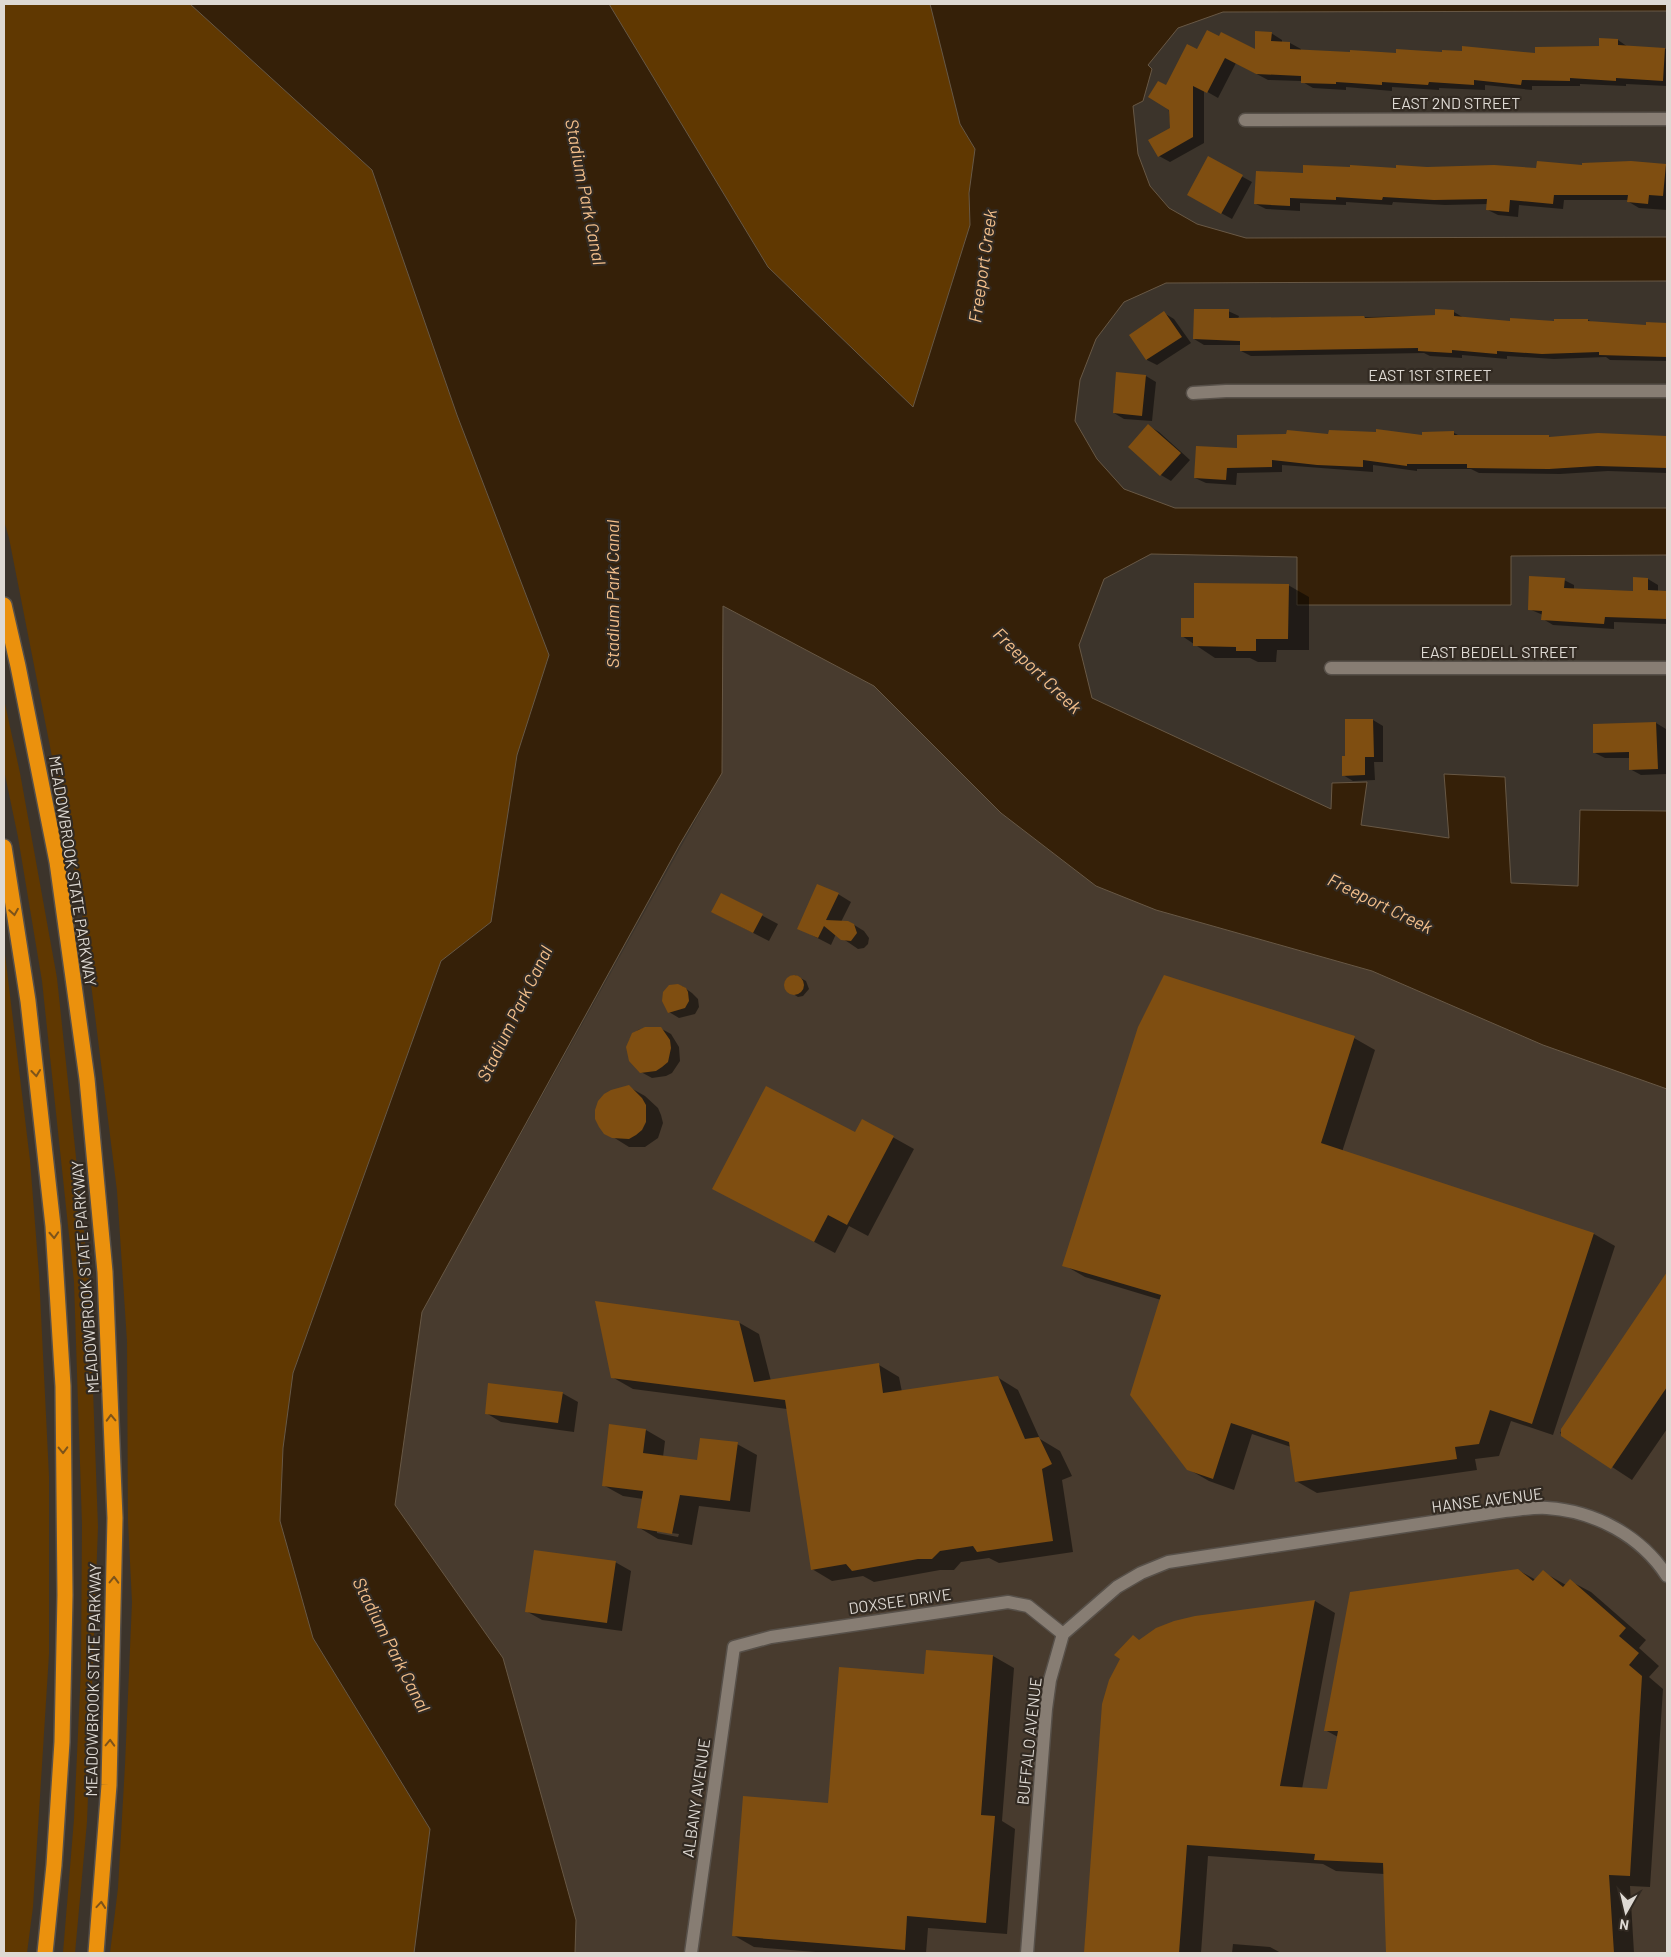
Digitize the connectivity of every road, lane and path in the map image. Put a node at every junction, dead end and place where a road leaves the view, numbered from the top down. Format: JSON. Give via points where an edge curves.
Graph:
{"nodes":[{"id":1,"x":1667,"y":119,"type":"edge"},
{"id":2,"x":1244,"y":120,"type":"dead end"},
{"id":3,"x":1667,"y":391,"type":"edge"},
{"id":4,"x":1193,"y":393,"type":"dead end"},
{"id":5,"x":4,"y":605,"type":"edge"},
{"id":6,"x":1332,"y":668,"type":"dead end"},
{"id":7,"x":1667,"y":668,"type":"edge"},
{"id":8,"x":4,"y":847,"type":"edge"},
{"id":9,"x":1667,"y":1576,"type":"edge"},
{"id":10,"x":1062,"y":1634,"type":"junction"},
{"id":11,"x":734,"y":1647,"type":"joint"},
{"id":12,"x":45,"y":1953,"type":"edge"},
{"id":13,"x":96,"y":1953,"type":"edge"},
{"id":14,"x":691,"y":1953,"type":"edge"},
{"id":15,"x":1027,"y":1953,"type":"edge"}],
"edges":[{"from":1,"to":2,"type":"street","name":"EAST 2ND STREET"},
{"from":3,"to":4,"type":"street","name":"EAST 1ST STREET"},
{"from":13,"to":5,"type":"highway","name":"MEADOWBROOK STATE PARKWAY","one_way":true,"via":[[109,1785],[115,1518],[105,1272],[87,1079],[57,862]]},
{"from":6,"to":7,"type":"street","name":"EAST BEDELL STREET"},
{"from":8,"to":12,"type":"highway","name":"MEADOWBROOK STATE PARKWAY","one_way":true,"via":[[28,1001],[51,1206],[63,1386],[65,1595],[62,1742]]},
{"from":9,"to":10,"type":"street","name":"HANSE AVENUE","via":[[1628,1535],[1595,1518],[1546,1508],[1505,1511],[1168,1562],[1117,1586]]},
{"from":10,"to":11,"type":"street","name":"DOXSEE DRIVE","via":[[1028,1606],[1008,1602],[771,1637]]},
{"from":10,"to":15,"type":"street","name":"BUFFALO AVENUE","via":[[1046,1709]]},
{"from":11,"to":14,"type":"street","name":"ALBANY AVENUE"}]}
